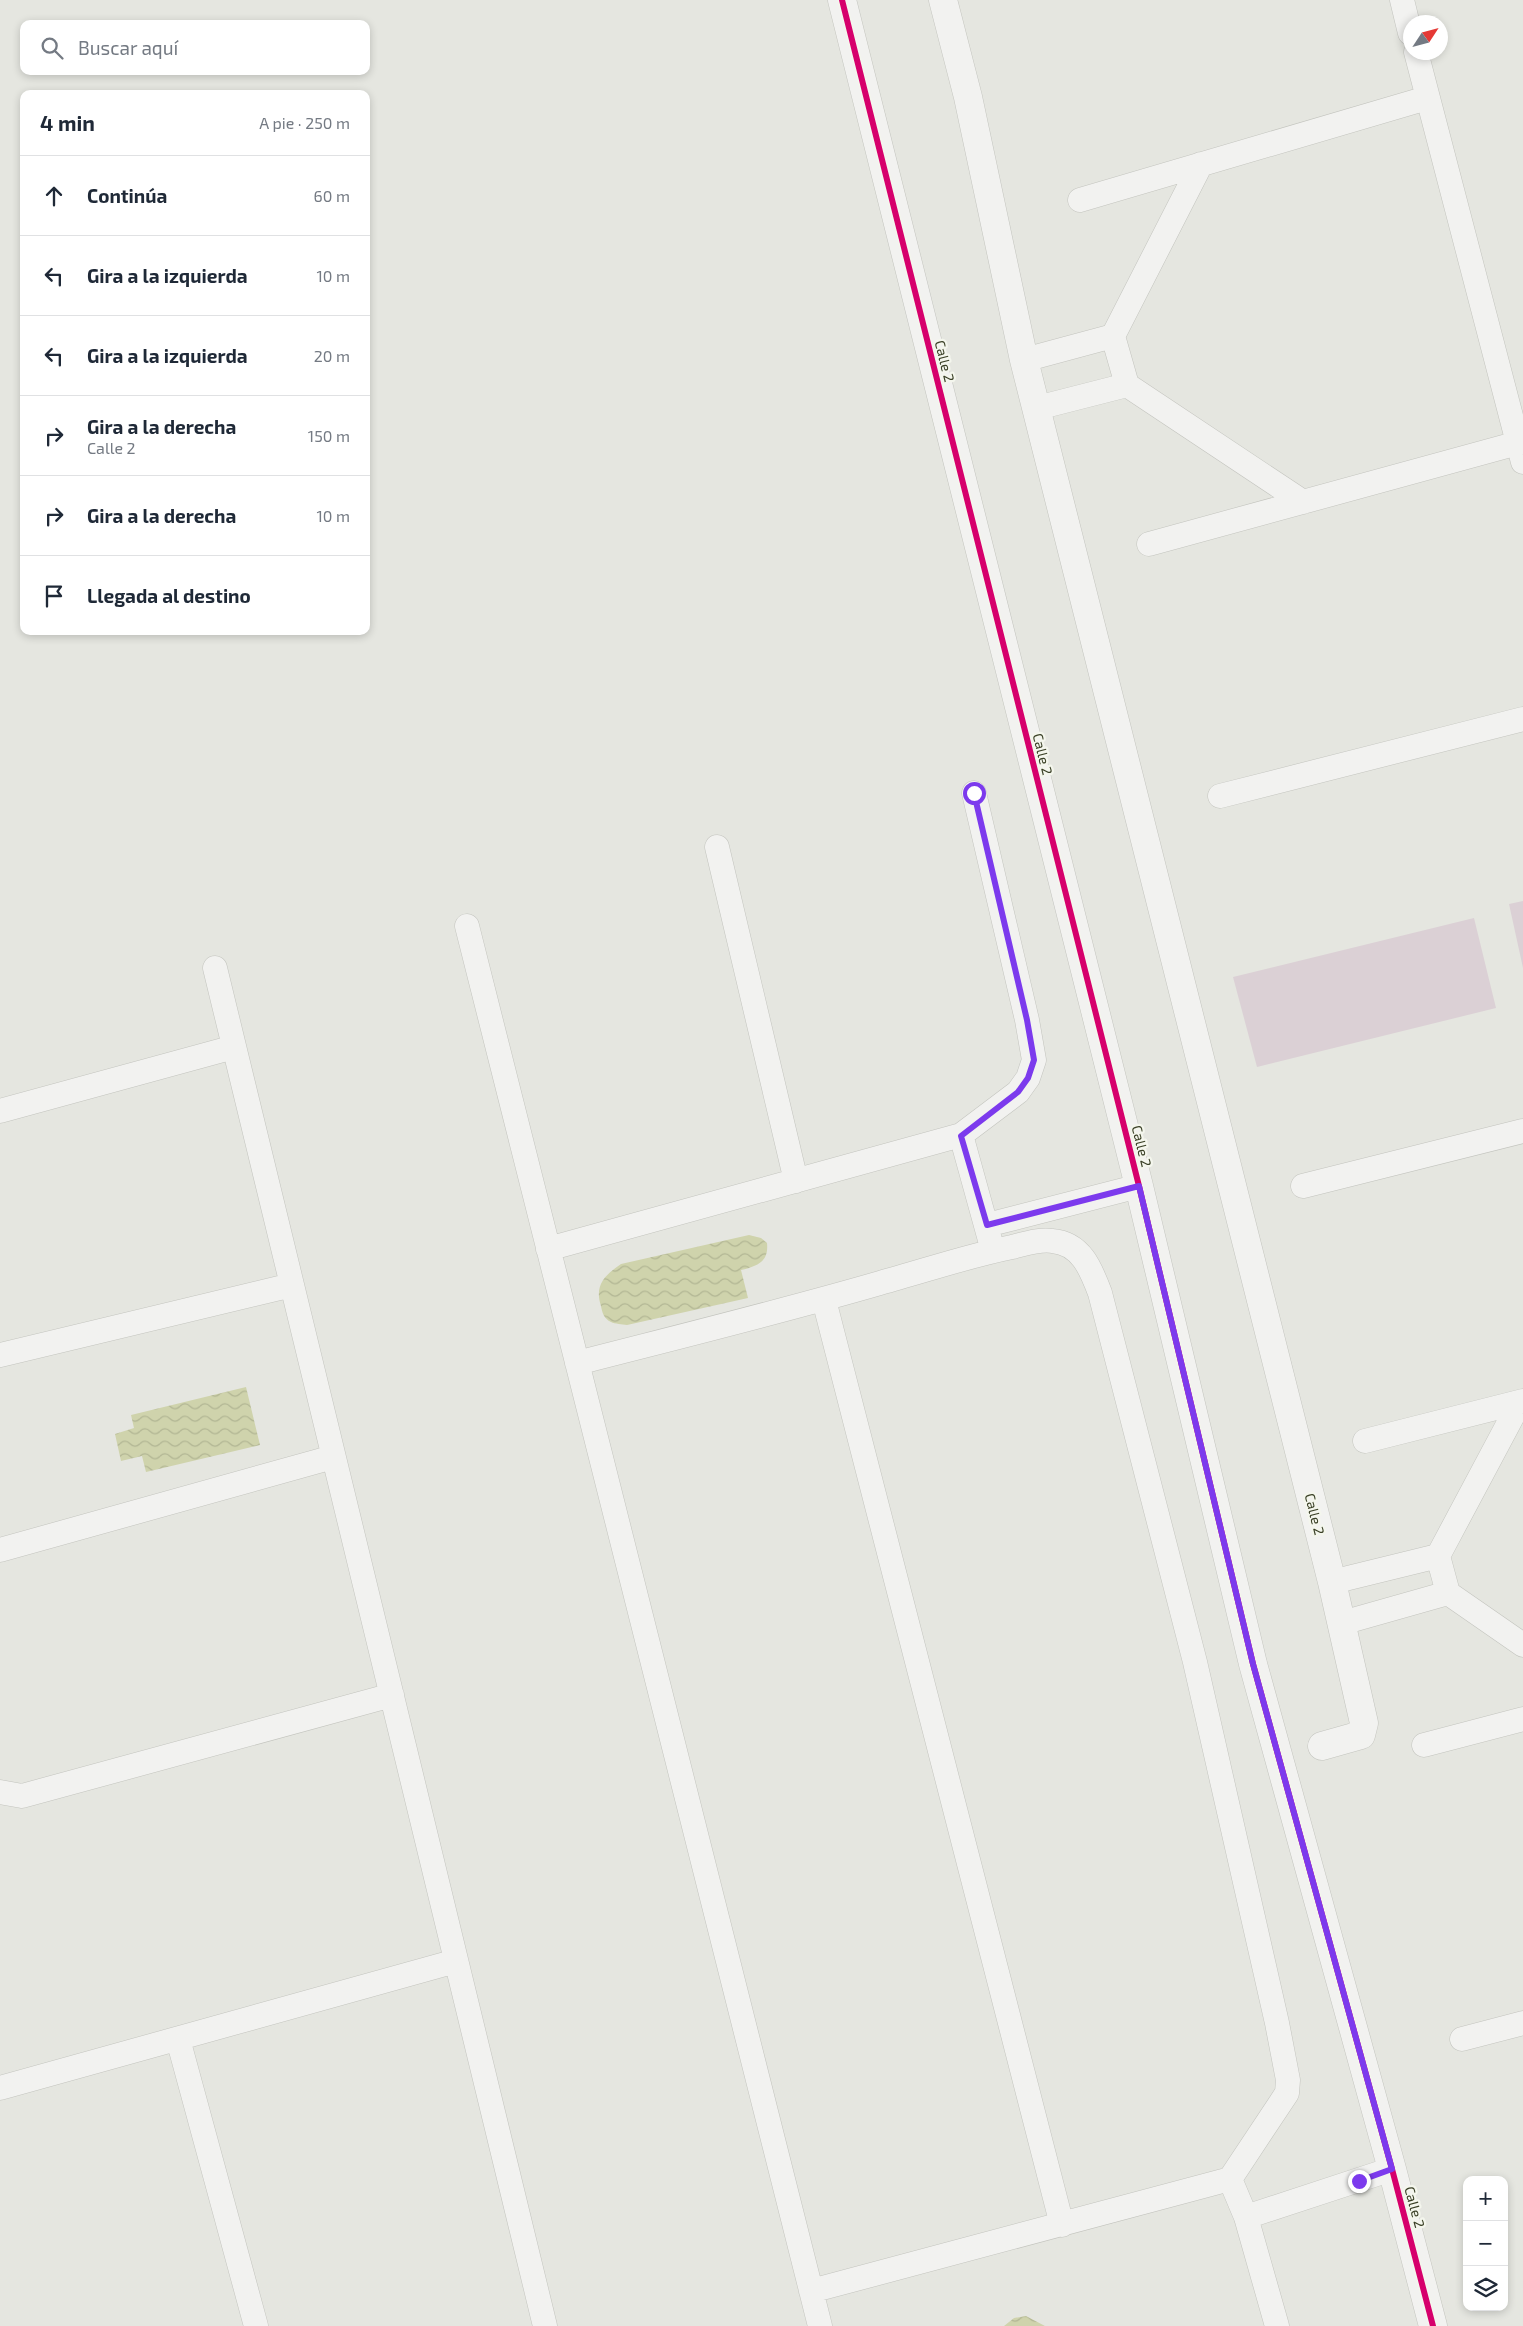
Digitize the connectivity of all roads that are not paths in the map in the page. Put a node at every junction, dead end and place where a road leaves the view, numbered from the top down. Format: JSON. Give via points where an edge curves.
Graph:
{"nodes":[{"id":1,"x":842,"y":0,"type":"edge"},
{"id":2,"x":943,"y":0,"type":"edge"},
{"id":3,"x":1402,"y":0,"type":"edge"},
{"id":4,"x":1406,"y":15,"type":"edge"},
{"id":5,"x":1418,"y":60,"type":"edge"},
{"id":6,"x":1427,"y":98,"type":"junction"},
{"id":7,"x":1201,"y":164,"type":"junction"},
{"id":8,"x":1080,"y":200,"type":"dead end"},
{"id":9,"x":1113,"y":336,"type":"junction"},
{"id":10,"x":1024,"y":360,"type":"junction"},
{"id":11,"x":1127,"y":385,"type":"junction"},
{"id":12,"x":1037,"y":408,"type":"junction"},
{"id":13,"x":1520,"y":452,"type":"edge"},
{"id":14,"x":1303,"y":502,"type":"junction"},
{"id":15,"x":1149,"y":544,"type":"dead end"},
{"id":16,"x":1523,"y":719,"type":"edge"},
{"id":17,"x":974,"y":793,"type":"dead end"},
{"id":18,"x":1220,"y":796,"type":"dead end"},
{"id":19,"x":717,"y":847,"type":"dead end"},
{"id":20,"x":467,"y":926,"type":"dead end"},
{"id":21,"x":215,"y":968,"type":"dead end"},
{"id":22,"x":234,"y":1047,"type":"junction"},
{"id":23,"x":0,"y":1111,"type":"edge"},
{"id":24,"x":1523,"y":1131,"type":"edge"},
{"id":25,"x":961,"y":1136,"type":"junction"},
{"id":26,"x":796,"y":1181,"type":"junction"},
{"id":27,"x":1139,"y":1186,"type":"junction"},
{"id":28,"x":1303,"y":1186,"type":"dead end"},
{"id":29,"x":987,"y":1225,"type":"junction"},
{"id":30,"x":548,"y":1249,"type":"junction"},
{"id":31,"x":992,"y":1251,"type":"junction"},
{"id":32,"x":292,"y":1285,"type":"junction"},
{"id":33,"x":824,"y":1300,"type":"junction"},
{"id":34,"x":0,"y":1355,"type":"edge"},
{"id":35,"x":577,"y":1364,"type":"junction"},
{"id":36,"x":1521,"y":1401,"type":"edge"},
{"id":37,"x":1365,"y":1441,"type":"dead end"},
{"id":38,"x":333,"y":1457,"type":"junction"},
{"id":39,"x":0,"y":1550,"type":"edge"},
{"id":40,"x":1438,"y":1556,"type":"junction"},
{"id":41,"x":1332,"y":1582,"type":"junction"},
{"id":42,"x":1448,"y":1593,"type":"junction"},
{"id":43,"x":1342,"y":1623,"type":"junction"},
{"id":44,"x":1523,"y":1645,"type":"edge"},
{"id":45,"x":392,"y":1695,"type":"junction"},
{"id":46,"x":1523,"y":1718,"type":"edge"},
{"id":47,"x":1424,"y":1745,"type":"dead end"},
{"id":48,"x":1322,"y":1746,"type":"dead end"},
{"id":49,"x":0,"y":1792,"type":"edge"},
{"id":50,"x":456,"y":1961,"type":"junction"},
{"id":51,"x":1523,"y":2023,"type":"edge"},
{"id":52,"x":178,"y":2039,"type":"junction"},
{"id":53,"x":1462,"y":2039,"type":"dead end"},
{"id":54,"x":0,"y":2088,"type":"edge"},
{"id":55,"x":1392,"y":2169,"type":"junction"},
{"id":56,"x":1230,"y":2179,"type":"junction"},
{"id":57,"x":1246,"y":2216,"type":"junction"},
{"id":58,"x":1062,"y":2225,"type":"junction"},
{"id":59,"x":811,"y":2291,"type":"junction"},
{"id":60,"x":256,"y":2326,"type":"edge"},
{"id":61,"x":544,"y":2326,"type":"edge"},
{"id":62,"x":820,"y":2326,"type":"edge"},
{"id":63,"x":1277,"y":2326,"type":"edge"},
{"id":64,"x":1433,"y":2326,"type":"edge"}],
"edges":[{"from":1,"to":27,"type":"street","name":"Calle 2"},
{"from":2,"to":10,"type":"street","name":"Calle 2","via":[[968,97]]},
{"from":3,"to":4,"type":"lane"},
{"from":5,"to":6,"type":"lane"},
{"from":6,"to":7,"type":"lane"},
{"from":6,"to":13,"type":"lane"},
{"from":7,"to":8,"type":"lane"},
{"from":7,"to":9,"type":"lane"},
{"from":9,"to":10,"type":"lane"},
{"from":9,"to":11,"type":"lane"},
{"from":10,"to":12,"type":"street","name":"Calle 2"},
{"from":11,"to":12,"type":"lane"},
{"from":11,"to":14,"type":"lane"},
{"from":12,"to":41,"type":"street","name":"Calle 2"},
{"from":13,"to":14,"type":"lane"},
{"from":14,"to":15,"type":"lane"},
{"from":16,"to":18,"type":"lane"},
{"from":17,"to":25,"type":"lane","via":[[1034,1060],[1028,1078],[1018,1092]]},
{"from":19,"to":26,"type":"lane"},
{"from":20,"to":30,"type":"lane"},
{"from":21,"to":22,"type":"lane"},
{"from":22,"to":23,"type":"lane"},
{"from":22,"to":32,"type":"lane"},
{"from":24,"to":28,"type":"lane"},
{"from":25,"to":26,"type":"lane"},
{"from":25,"to":29,"type":"lane"},
{"from":26,"to":30,"type":"lane"},
{"from":27,"to":29,"type":"lane"},
{"from":27,"to":55,"type":"street","name":"Calle 2","via":[[1253,1664]]},
{"from":29,"to":31,"type":"lane"},
{"from":30,"to":35,"type":"lane"},
{"from":31,"to":33,"type":"lane"},
{"from":31,"to":56,"type":"lane","via":[[1052,1241],[1073,1247],[1093,1273],[1195,1662],[1288,2080],[1287,2093]]},
{"from":32,"to":34,"type":"lane"},
{"from":32,"to":38,"type":"lane"},
{"from":33,"to":35,"type":"lane"},
{"from":33,"to":58,"type":"lane"},
{"from":35,"to":59,"type":"lane"},
{"from":36,"to":37,"type":"lane"},
{"from":36,"to":40,"type":"lane"},
{"from":38,"to":39,"type":"lane"},
{"from":38,"to":45,"type":"lane"},
{"from":40,"to":41,"type":"lane"},
{"from":40,"to":42,"type":"lane"},
{"from":41,"to":43,"type":"street","name":"Calle 2"},
{"from":42,"to":43,"type":"lane"},
{"from":42,"to":44,"type":"lane"},
{"from":43,"to":48,"type":"street","name":"Calle 2","via":[[1364,1729],[1361,1735]]},
{"from":45,"to":49,"type":"lane","via":[[22,1796]]},
{"from":45,"to":50,"type":"lane"},
{"from":46,"to":47,"type":"lane"},
{"from":50,"to":52,"type":"lane"},
{"from":50,"to":61,"type":"lane"},
{"from":51,"to":53,"type":"lane"},
{"from":52,"to":54,"type":"lane"},
{"from":52,"to":60,"type":"lane"},
{"from":55,"to":57,"type":"lane"},
{"from":55,"to":64,"type":"street","name":"Calle 2"},
{"from":56,"to":57,"type":"lane"},
{"from":56,"to":58,"type":"lane"},
{"from":57,"to":63,"type":"lane"},
{"from":58,"to":59,"type":"lane"},
{"from":59,"to":62,"type":"lane"}]}
